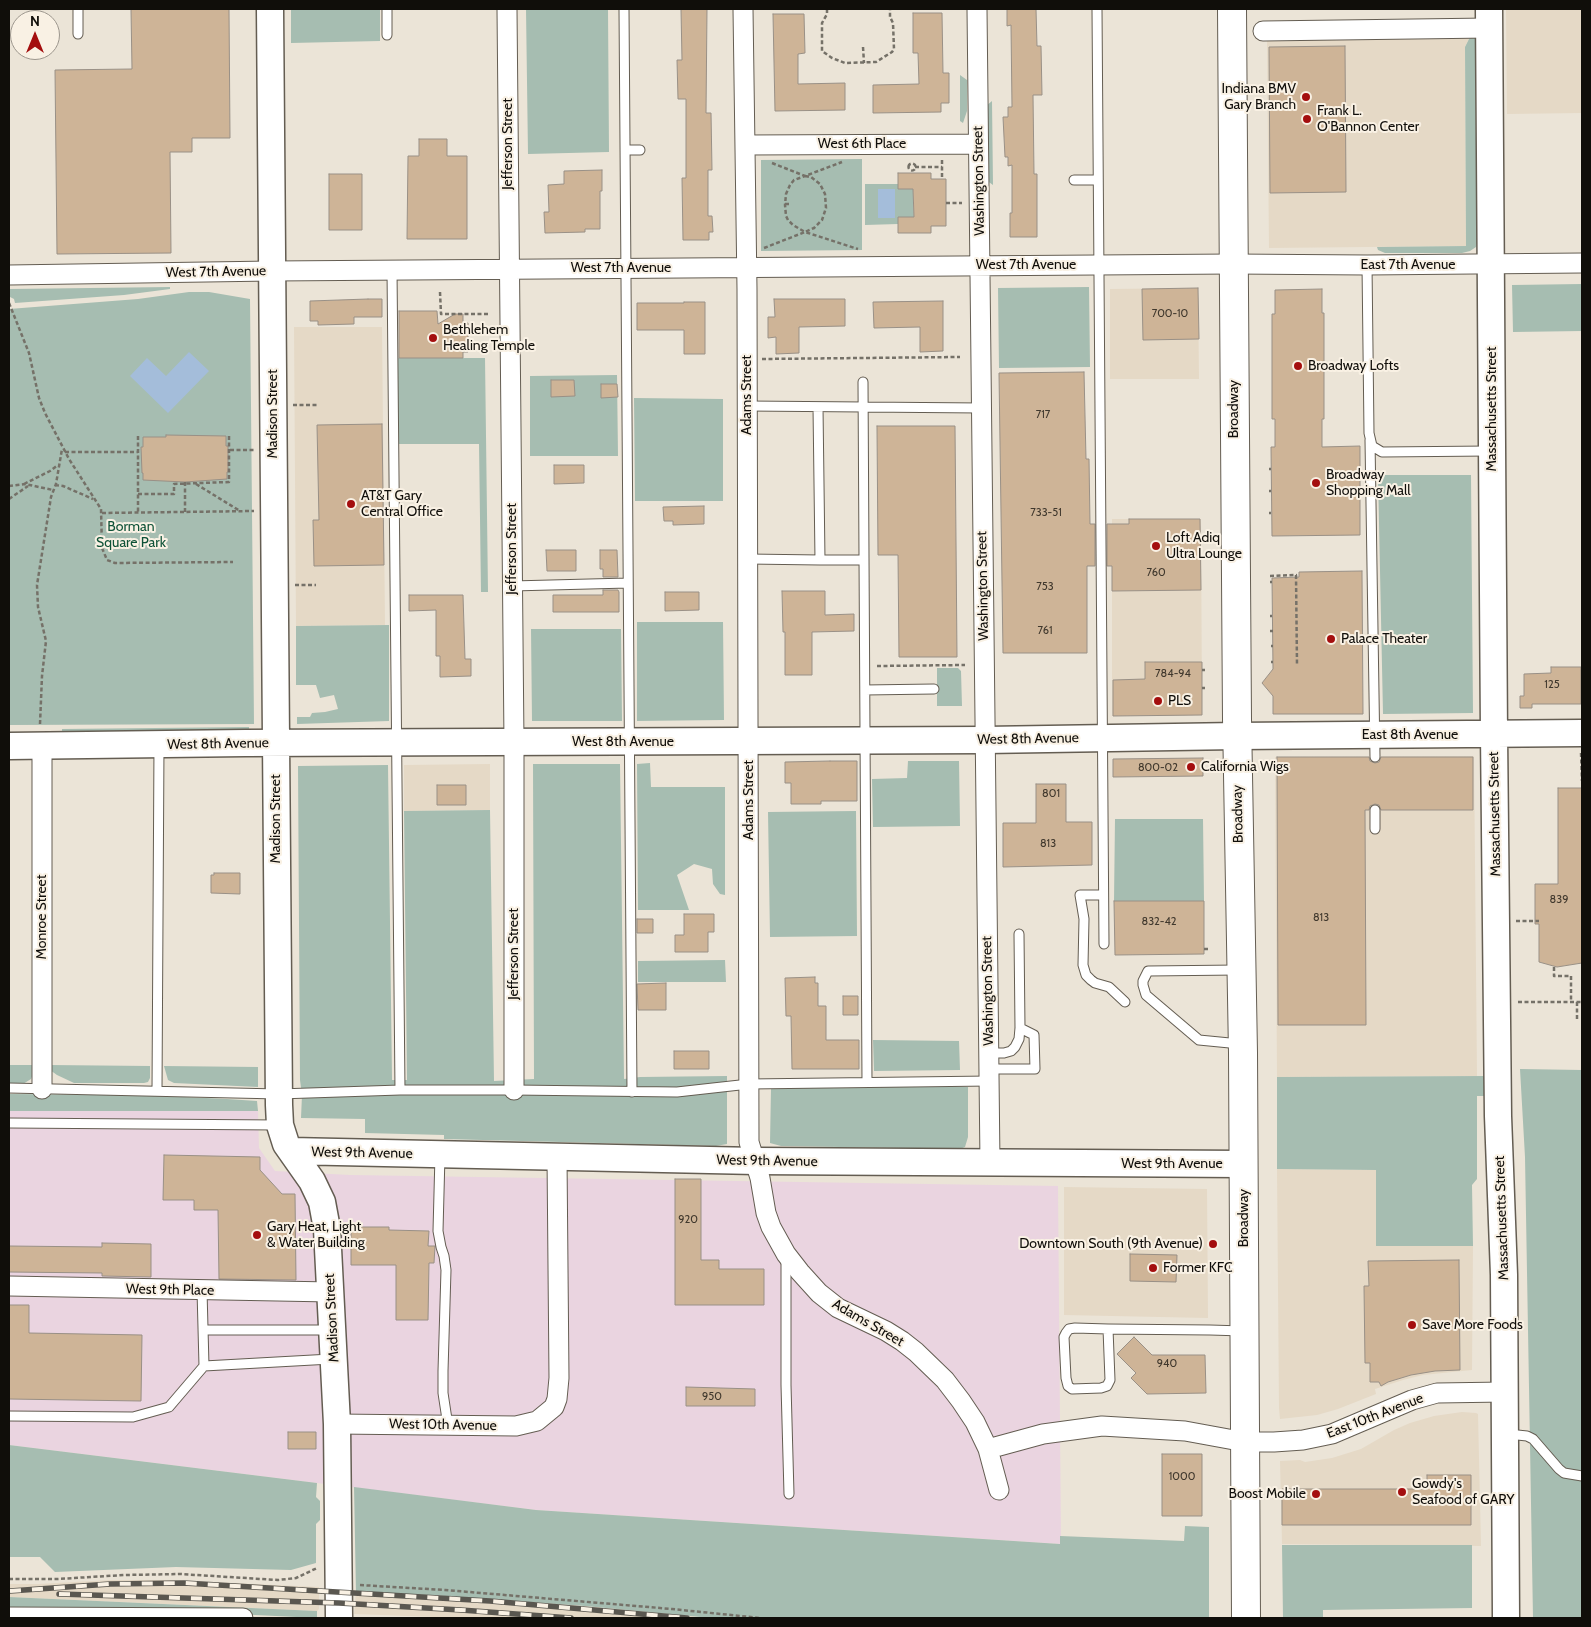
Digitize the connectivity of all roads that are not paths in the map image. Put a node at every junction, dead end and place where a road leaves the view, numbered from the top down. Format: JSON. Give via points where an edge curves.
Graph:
{"nodes":[{"id":1,"x":78,"y":9,"type":"edge"},
{"id":2,"x":270,"y":9,"type":"edge"},
{"id":3,"x":387,"y":9,"type":"edge"},
{"id":4,"x":507,"y":9,"type":"edge"},
{"id":5,"x":624,"y":9,"type":"edge"},
{"id":6,"x":743,"y":9,"type":"edge"},
{"id":7,"x":977,"y":9,"type":"edge"},
{"id":8,"x":1097,"y":9,"type":"edge"},
{"id":9,"x":1232,"y":9,"type":"edge"},
{"id":10,"x":1489,"y":18,"type":"edge"},
{"id":11,"x":1264,"y":31,"type":"dead end"},
{"id":12,"x":78,"y":34,"type":"dead end"},
{"id":13,"x":387,"y":35,"type":"dead end"},
{"id":14,"x":978,"y":144,"type":"junction"},
{"id":15,"x":746,"y":145,"type":"junction"},
{"id":16,"x":625,"y":150,"type":"junction"},
{"id":17,"x":640,"y":150,"type":"dead end"},
{"id":18,"x":1074,"y":180,"type":"dead end"},
{"id":19,"x":1098,"y":180,"type":"junction"},
{"id":20,"x":1582,"y":263,"type":"edge"},
{"id":21,"x":1233,"y":264,"type":"junction"},
{"id":22,"x":1491,"y":264,"type":"junction"},
{"id":23,"x":980,"y":265,"type":"junction"},
{"id":24,"x":1098,"y":265,"type":"junction"},
{"id":25,"x":1367,"y":265,"type":"junction"},
{"id":26,"x":746,"y":267,"type":"junction"},
{"id":27,"x":626,"y":268,"type":"junction"},
{"id":28,"x":509,"y":269,"type":"junction"},
{"id":29,"x":392,"y":270,"type":"junction"},
{"id":30,"x":272,"y":271,"type":"junction"},
{"id":31,"x":9,"y":276,"type":"edge"},
{"id":32,"x":863,"y":382,"type":"dead end"},
{"id":33,"x":747,"y":406,"type":"junction"},
{"id":34,"x":818,"y":407,"type":"junction"},
{"id":35,"x":863,"y":407,"type":"junction"},
{"id":36,"x":981,"y":408,"type":"junction"},
{"id":37,"x":1370,"y":440,"type":"junction"},
{"id":38,"x":1492,"y":451,"type":"junction"},
{"id":39,"x":748,"y":559,"type":"junction"},
{"id":40,"x":820,"y":560,"type":"junction"},
{"id":41,"x":864,"y":560,"type":"junction"},
{"id":42,"x":628,"y":583,"type":"junction"},
{"id":43,"x":512,"y":586,"type":"junction"},
{"id":44,"x":934,"y":689,"type":"dead end"},
{"id":45,"x":865,"y":690,"type":"junction"},
{"id":46,"x":1494,"y":734,"type":"junction"},
{"id":47,"x":41,"y":736,"type":"junction"},
{"id":48,"x":1237,"y":736,"type":"junction"},
{"id":49,"x":1102,"y":738,"type":"junction"},
{"id":50,"x":866,"y":740,"type":"junction"},
{"id":51,"x":985,"y":740,"type":"junction"},
{"id":52,"x":396,"y":742,"type":"junction"},
{"id":53,"x":514,"y":742,"type":"junction"},
{"id":54,"x":629,"y":742,"type":"junction"},
{"id":55,"x":749,"y":742,"type":"junction"},
{"id":56,"x":1582,"y":742,"type":"edge"},
{"id":57,"x":276,"y":743,"type":"junction"},
{"id":58,"x":159,"y":744,"type":"junction"},
{"id":59,"x":9,"y":746,"type":"edge"},
{"id":60,"x":1375,"y":746,"type":"junction"},
{"id":61,"x":1375,"y":810,"type":"dead end"},
{"id":62,"x":1375,"y":829,"type":"dead end"},
{"id":63,"x":1103,"y":895,"type":"junction"},
{"id":64,"x":1019,"y":934,"type":"dead end"},
{"id":65,"x":1104,"y":944,"type":"dead end"},
{"id":66,"x":1241,"y":970,"type":"junction"},
{"id":67,"x":1125,"y":1002,"type":"dead end"},
{"id":68,"x":1020,"y":1028,"type":"junction"},
{"id":69,"x":1242,"y":1044,"type":"junction"},
{"id":70,"x":989,"y":1068,"type":"junction"},
{"id":71,"x":867,"y":1082,"type":"junction"},
{"id":72,"x":750,"y":1084,"type":"junction"},
{"id":73,"x":9,"y":1088,"type":"edge"},
{"id":74,"x":42,"y":1089,"type":"junction"},
{"id":75,"x":158,"y":1090,"type":"junction"},
{"id":76,"x":400,"y":1090,"type":"junction"},
{"id":77,"x":514,"y":1090,"type":"junction"},
{"id":78,"x":632,"y":1092,"type":"junction"},
{"id":79,"x":278,"y":1094,"type":"junction"},
{"id":80,"x":9,"y":1123,"type":"edge"},
{"id":81,"x":280,"y":1125,"type":"junction"},
{"id":82,"x":291,"y":1152,"type":"junction"},
{"id":83,"x":440,"y":1155,"type":"junction"},
{"id":84,"x":557,"y":1157,"type":"junction"},
{"id":85,"x":756,"y":1161,"type":"junction"},
{"id":86,"x":990,"y":1162,"type":"junction"},
{"id":87,"x":1243,"y":1164,"type":"junction"},
{"id":88,"x":786,"y":1254,"type":"junction"},
{"id":89,"x":9,"y":1286,"type":"edge"},
{"id":90,"x":202,"y":1290,"type":"junction"},
{"id":91,"x":331,"y":1292,"type":"junction"},
{"id":92,"x":1108,"y":1329,"type":"junction"},
{"id":93,"x":202,"y":1330,"type":"junction"},
{"id":94,"x":333,"y":1330,"type":"junction"},
{"id":95,"x":1244,"y":1331,"type":"junction"},
{"id":96,"x":334,"y":1359,"type":"junction"},
{"id":97,"x":204,"y":1366,"type":"junction"},
{"id":98,"x":1504,"y":1392,"type":"junction"},
{"id":99,"x":9,"y":1416,"type":"edge"},
{"id":100,"x":337,"y":1424,"type":"junction"},
{"id":101,"x":448,"y":1426,"type":"junction"},
{"id":102,"x":1505,"y":1433,"type":"junction"},
{"id":103,"x":1245,"y":1442,"type":"junction"},
{"id":104,"x":988,"y":1449,"type":"junction"},
{"id":105,"x":1582,"y":1476,"type":"edge"},
{"id":106,"x":999,"y":1490,"type":"dead end"},
{"id":107,"x":790,"y":1494,"type":"dead end"},
{"id":108,"x":9,"y":1618,"type":"edge"},
{"id":109,"x":243,"y":1618,"type":"edge"},
{"id":110,"x":339,"y":1618,"type":"edge"},
{"id":111,"x":1246,"y":1618,"type":"edge"},
{"id":112,"x":1506,"y":1618,"type":"edge"}],
"edges":[{"from":1,"to":12,"type":"lane"},
{"from":2,"to":30,"type":"street","name":"Madison Street"},
{"from":3,"to":13,"type":"lane"},
{"from":4,"to":28,"type":"street","name":"Jefferson Street"},
{"from":5,"to":16,"type":"lane"},
{"from":6,"to":15,"type":"street","name":"Adams Street"},
{"from":7,"to":14,"type":"street","name":"Washington Street"},
{"from":8,"to":19,"type":"lane"},
{"from":9,"to":21,"type":"main road","name":"Broadway"},
{"from":10,"to":11,"type":"street"},
{"from":10,"to":22,"type":"street","name":"Massachusetts Street"},
{"from":14,"to":15,"type":"street","name":"West 6th Place"},
{"from":14,"to":23,"type":"street","name":"Washington Street"},
{"from":15,"to":26,"type":"street","name":"Adams Street"},
{"from":16,"to":17,"type":"lane"},
{"from":16,"to":27,"type":"lane"},
{"from":18,"to":19,"type":"lane"},
{"from":19,"to":24,"type":"lane"},
{"from":20,"to":22,"type":"street","name":"East 7th Avenue"},
{"from":21,"to":24,"type":"street","name":"West 7th Avenue"},
{"from":21,"to":25,"type":"street","name":"East 7th Avenue"},
{"from":21,"to":48,"type":"main road","name":"Broadway"},
{"from":22,"to":25,"type":"street","name":"East 7th Avenue"},
{"from":22,"to":38,"type":"street","name":"Massachusetts Street"},
{"from":23,"to":24,"type":"street","name":"West 7th Avenue"},
{"from":23,"to":26,"type":"street","name":"West 7th Avenue"},
{"from":23,"to":36,"type":"street","name":"Washington Street"},
{"from":24,"to":49,"type":"lane"},
{"from":25,"to":37,"type":"lane"},
{"from":26,"to":27,"type":"street","name":"West 7th Avenue"},
{"from":26,"to":33,"type":"street","name":"Adams Street"},
{"from":27,"to":28,"type":"street","name":"West 7th Avenue"},
{"from":27,"to":42,"type":"lane"},
{"from":28,"to":29,"type":"street","name":"West 7th Avenue"},
{"from":28,"to":43,"type":"street","name":"Jefferson Street"},
{"from":29,"to":30,"type":"street","name":"West 7th Avenue"},
{"from":29,"to":52,"type":"lane"},
{"from":30,"to":31,"type":"street","name":"West 7th Avenue"},
{"from":30,"to":57,"type":"street","name":"Madison Street"},
{"from":32,"to":35,"type":"lane"},
{"from":33,"to":34,"type":"lane"},
{"from":33,"to":39,"type":"street","name":"Adams Street"},
{"from":34,"to":35,"type":"lane"},
{"from":34,"to":40,"type":"lane"},
{"from":35,"to":36,"type":"lane"},
{"from":35,"to":41,"type":"lane"},
{"from":36,"to":51,"type":"street","name":"Washington Street"},
{"from":37,"to":38,"type":"lane","via":[[1372,446],[1382,452]]},
{"from":37,"to":60,"type":"lane"},
{"from":38,"to":46,"type":"street","name":"Massachusetts Street"},
{"from":39,"to":40,"type":"lane"},
{"from":39,"to":55,"type":"street","name":"Adams Street"},
{"from":40,"to":41,"type":"lane"},
{"from":41,"to":45,"type":"lane"},
{"from":42,"to":43,"type":"lane"},
{"from":42,"to":54,"type":"lane"},
{"from":43,"to":53,"type":"street","name":"Jefferson Street"},
{"from":44,"to":45,"type":"lane"},
{"from":45,"to":50,"type":"lane"},
{"from":46,"to":56,"type":"street","name":"East 8th Avenue"},
{"from":46,"to":60,"type":"street","name":"East 8th Avenue"},
{"from":46,"to":98,"type":"street","name":"Massachusetts Street"},
{"from":47,"to":58,"type":"street","name":"West 8th Avenue"},
{"from":47,"to":59,"type":"street","name":"West 8th Avenue"},
{"from":47,"to":74,"type":"street","name":"Monroe Street"},
{"from":48,"to":49,"type":"street","name":"West 8th Avenue"},
{"from":48,"to":60,"type":"street","name":"East 8th Avenue"},
{"from":48,"to":66,"type":"main road","name":"Broadway"},
{"from":49,"to":51,"type":"street","name":"West 8th Avenue"},
{"from":49,"to":63,"type":"lane"},
{"from":50,"to":51,"type":"street","name":"West 8th Avenue"},
{"from":50,"to":55,"type":"street","name":"West 8th Avenue"},
{"from":50,"to":71,"type":"lane"},
{"from":51,"to":70,"type":"street","name":"Washington Street"},
{"from":52,"to":53,"type":"street","name":"West 8th Avenue"},
{"from":52,"to":57,"type":"street","name":"West 8th Avenue"},
{"from":52,"to":76,"type":"lane"},
{"from":53,"to":54,"type":"street","name":"West 8th Avenue"},
{"from":53,"to":77,"type":"street","name":"Jefferson Street"},
{"from":54,"to":55,"type":"street","name":"West 8th Avenue"},
{"from":54,"to":78,"type":"lane"},
{"from":55,"to":72,"type":"street","name":"Adams Street"},
{"from":57,"to":58,"type":"street","name":"West 8th Avenue"},
{"from":57,"to":79,"type":"street","name":"Madison Street"},
{"from":58,"to":75,"type":"lane"},
{"from":61,"to":62,"type":"lane"},
{"from":63,"to":65,"type":"lane"},
{"from":63,"to":67,"type":"lane","via":[[1080,895],[1084,919],[1083,965],[1091,980],[1109,987]]},
{"from":64,"to":68,"type":"lane"},
{"from":66,"to":69,"type":"main road","name":"Broadway"},
{"from":66,"to":69,"type":"lane","via":[[1148,971],[1143,985],[1146,995],[1199,1040]]},
{"from":68,"to":70,"type":"lane","via":[[1015,1046]]},
{"from":68,"to":70,"type":"lane","via":[[1034,1035],[1035,1069]]},
{"from":69,"to":87,"type":"main road","name":"Broadway"},
{"from":70,"to":71,"type":"lane"},
{"from":70,"to":86,"type":"street","name":"Washington Street"},
{"from":71,"to":72,"type":"lane"},
{"from":72,"to":78,"type":"lane","via":[[677,1092]]},
{"from":72,"to":85,"type":"street","name":"Adams Street","via":[[750,1142]]},
{"from":73,"to":74,"type":"lane"},
{"from":74,"to":75,"type":"lane"},
{"from":75,"to":79,"type":"lane"},
{"from":76,"to":77,"type":"lane"},
{"from":76,"to":79,"type":"lane"},
{"from":77,"to":78,"type":"lane"},
{"from":79,"to":81,"type":"street","name":"Madison Street"},
{"from":80,"to":81,"type":"lane"},
{"from":81,"to":82,"type":"street","name":"Madison Street"},
{"from":82,"to":83,"type":"street","name":"West 9th Avenue"},
{"from":82,"to":91,"type":"street","name":"Madison Street","via":[[312,1181],[322,1202]]},
{"from":83,"to":84,"type":"street","name":"West 9th Avenue"},
{"from":83,"to":101,"type":"lane","via":[[438,1231],[446,1270],[443,1392]]},
{"from":84,"to":85,"type":"street","name":"West 9th Avenue"},
{"from":84,"to":101,"type":"street","name":"West 10th Avenue","via":[[559,1388],[554,1407],[537,1421],[516,1426]]},
{"from":85,"to":86,"type":"street","name":"West 9th Avenue"},
{"from":85,"to":88,"type":"street","name":"Adams Street","via":[[770,1227]]},
{"from":86,"to":87,"type":"street","name":"West 9th Avenue"},
{"from":87,"to":95,"type":"main road","name":"Broadway"},
{"from":88,"to":104,"type":"street","name":"Adams Street","via":[[819,1292],[838,1308],[886,1331],[927,1362],[961,1401]]},
{"from":88,"to":107,"type":"lane"},
{"from":89,"to":90,"type":"street","name":"West 9th Place"},
{"from":90,"to":91,"type":"street","name":"West 9th Place"},
{"from":90,"to":93,"type":"lane"},
{"from":91,"to":94,"type":"street","name":"Madison Street"},
{"from":92,"to":92,"type":"lane","via":[[1110,1380],[1107,1386],[1072,1389],[1066,1378],[1066,1332],[1074,1328]]},
{"from":92,"to":95,"type":"lane"},
{"from":93,"to":94,"type":"lane"},
{"from":93,"to":97,"type":"lane"},
{"from":94,"to":96,"type":"street","name":"Madison Street"},
{"from":95,"to":103,"type":"main road","name":"Broadway"},
{"from":96,"to":97,"type":"lane"},
{"from":96,"to":100,"type":"street","name":"Madison Street"},
{"from":97,"to":99,"type":"lane","via":[[169,1407],[134,1418]]},
{"from":98,"to":102,"type":"street","name":"Massachusetts Street"},
{"from":98,"to":103,"type":"street","name":"East 10th Avenue","via":[[1437,1393],[1412,1400],[1332,1434],[1304,1440]]},
{"from":100,"to":101,"type":"street","name":"West 10th Avenue"},
{"from":100,"to":110,"type":"street","name":"Madison Street"},
{"from":102,"to":105,"type":"lane","via":[[1533,1439],[1558,1469]]},
{"from":102,"to":112,"type":"street","name":"Massachusetts Street"},
{"from":103,"to":104,"type":"street","via":[[1184,1431],[1102,1426],[1043,1434]]},
{"from":103,"to":111,"type":"main road","name":"Broadway"},
{"from":104,"to":106,"type":"street","name":"Adams Street"},
{"from":108,"to":109,"type":"street"}]}
